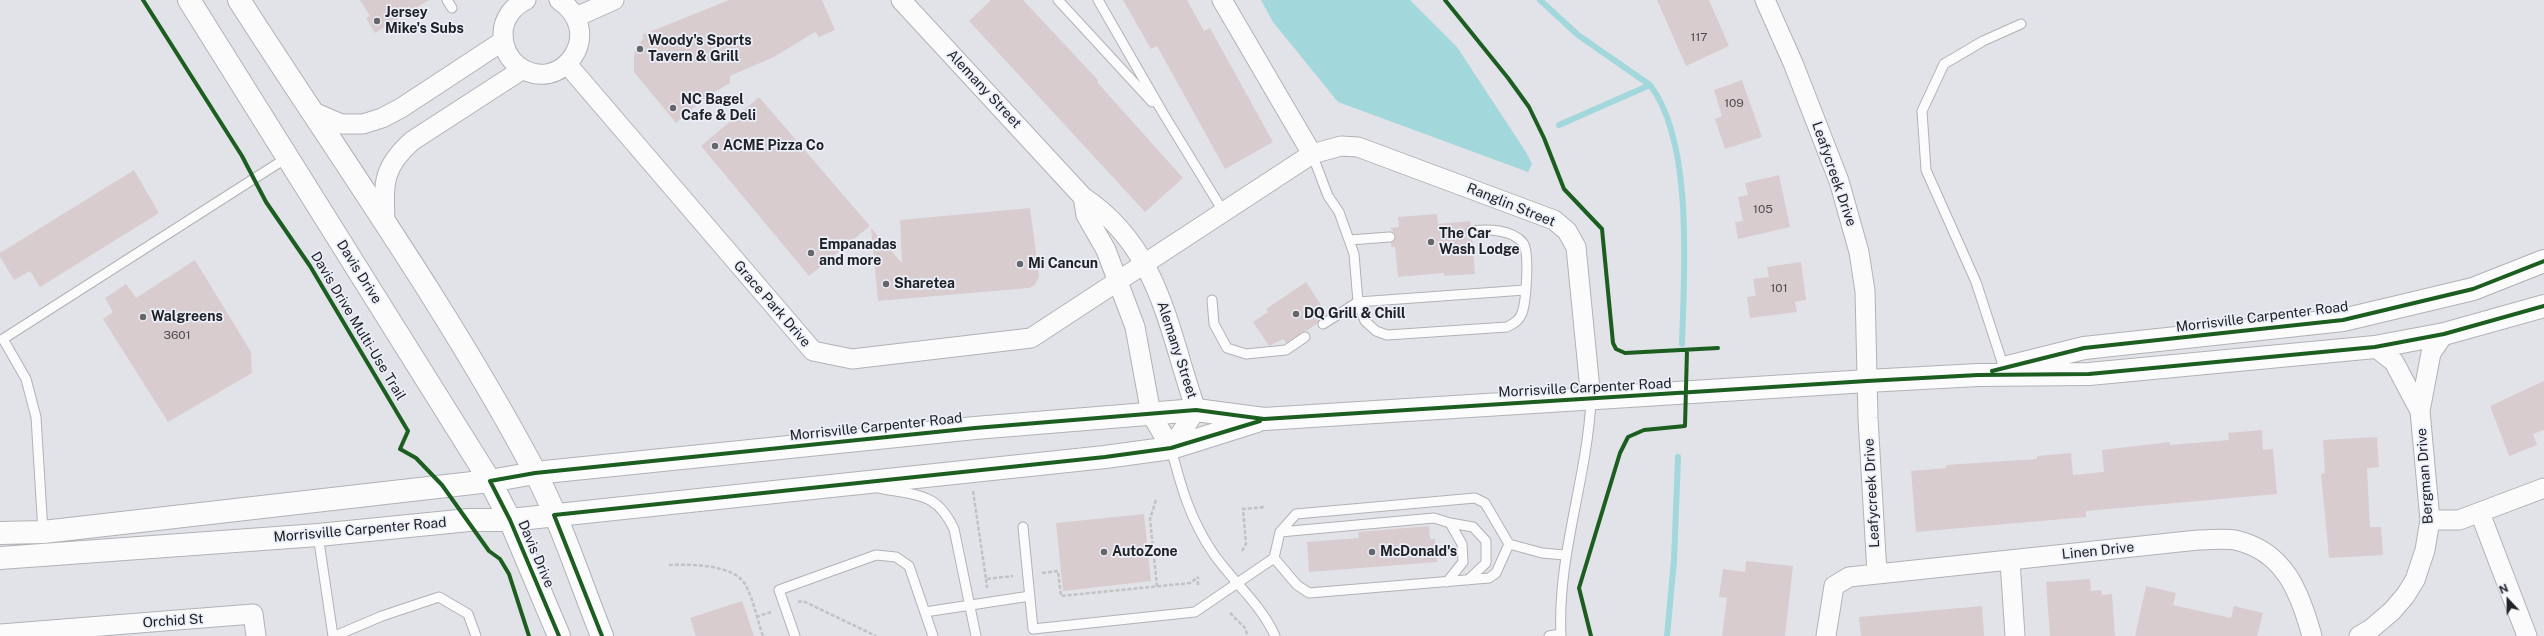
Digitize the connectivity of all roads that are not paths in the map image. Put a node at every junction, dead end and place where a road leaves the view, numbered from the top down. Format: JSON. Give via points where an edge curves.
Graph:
{"nodes":[{"id":1,"x":189,"y":0,"type":"edge"},
{"id":2,"x":239,"y":0,"type":"edge"},
{"id":3,"x":559,"y":0,"type":"edge"},
{"id":4,"x":614,"y":0,"type":"edge"},
{"id":5,"x":901,"y":0,"type":"edge"},
{"id":6,"x":1058,"y":0,"type":"edge"},
{"id":7,"x":1098,"y":0,"type":"edge"},
{"id":8,"x":1222,"y":0,"type":"edge"},
{"id":9,"x":1765,"y":0,"type":"edge"},
{"id":10,"x":520,"y":1,"type":"edge"},
{"id":11,"x":576,"y":16,"type":"junction"},
{"id":12,"x":2021,"y":24,"type":"dead end"},
{"id":13,"x":503,"y":41,"type":"junction"},
{"id":14,"x":568,"y":64,"type":"junction"},
{"id":15,"x":523,"y":69,"type":"junction"},
{"id":16,"x":311,"y":111,"type":"junction"},
{"id":17,"x":1163,"y":113,"type":"junction"},
{"id":18,"x":1312,"y":154,"type":"junction"},
{"id":19,"x":288,"y":157,"type":"junction"},
{"id":20,"x":1083,"y":197,"type":"junction"},
{"id":21,"x":1223,"y":211,"type":"junction"},
{"id":22,"x":385,"y":224,"type":"junction"},
{"id":23,"x":1471,"y":231,"type":"dead end"},
{"id":24,"x":1390,"y":237,"type":"dead end"},
{"id":25,"x":1349,"y":240,"type":"junction"},
{"id":26,"x":2544,"y":261,"type":"edge"},
{"id":27,"x":1145,"y":262,"type":"junction"},
{"id":28,"x":1119,"y":280,"type":"junction"},
{"id":29,"x":1525,"y":290,"type":"junction"},
{"id":30,"x":1212,"y":300,"type":"dead end"},
{"id":31,"x":1358,"y":302,"type":"junction"},
{"id":32,"x":2544,"y":306,"type":"edge"},
{"id":33,"x":1323,"y":324,"type":"dead end"},
{"id":34,"x":2444,"y":334,"type":"junction"},
{"id":35,"x":1305,"y":337,"type":"dead end"},
{"id":36,"x":2375,"y":348,"type":"junction"},
{"id":37,"x":2004,"y":368,"type":"junction"},
{"id":38,"x":1978,"y":375,"type":"junction"},
{"id":39,"x":1867,"y":381,"type":"junction"},
{"id":40,"x":1591,"y":400,"type":"junction"},
{"id":41,"x":1196,"y":410,"type":"junction"},
{"id":42,"x":2420,"y":411,"type":"junction"},
{"id":43,"x":1151,"y":414,"type":"junction"},
{"id":44,"x":1264,"y":419,"type":"junction"},
{"id":45,"x":1171,"y":448,"type":"junction"},
{"id":46,"x":535,"y":473,"type":"junction"},
{"id":47,"x":490,"y":481,"type":"junction"},
{"id":48,"x":852,"y":483,"type":"junction"},
{"id":49,"x":2544,"y":488,"type":"edge"},
{"id":50,"x":2480,"y":513,"type":"junction"},
{"id":51,"x":554,"y":516,"type":"junction"},
{"id":52,"x":510,"y":520,"type":"junction"},
{"id":53,"x":2430,"y":520,"type":"junction"},
{"id":54,"x":1450,"y":523,"type":"junction"},
{"id":55,"x":1023,"y":526,"type":"dead end"},
{"id":56,"x":43,"y":532,"type":"junction"},
{"id":57,"x":1280,"y":532,"type":"junction"},
{"id":58,"x":0,"y":533,"type":"edge"},
{"id":59,"x":318,"y":536,"type":"junction"},
{"id":60,"x":1509,"y":544,"type":"junction"},
{"id":61,"x":1565,"y":555,"type":"junction"},
{"id":62,"x":0,"y":558,"type":"edge"},
{"id":63,"x":1274,"y":558,"type":"junction"},
{"id":64,"x":2010,"y":561,"type":"junction"},
{"id":65,"x":1877,"y":573,"type":"junction"},
{"id":66,"x":1468,"y":580,"type":"junction"},
{"id":67,"x":1237,"y":582,"type":"junction"},
{"id":68,"x":1446,"y":582,"type":"junction"},
{"id":69,"x":1030,"y":596,"type":"junction"},
{"id":70,"x":968,"y":604,"type":"junction"},
{"id":71,"x":925,"y":612,"type":"junction"},
{"id":72,"x":0,"y":634,"type":"edge"},
{"id":73,"x":1560,"y":635,"type":"edge"},
{"id":74,"x":256,"y":636,"type":"edge"},
{"id":75,"x":334,"y":636,"type":"edge"},
{"id":76,"x":476,"y":636,"type":"edge"},
{"id":77,"x":559,"y":636,"type":"edge"},
{"id":78,"x":602,"y":636,"type":"edge"},
{"id":79,"x":795,"y":636,"type":"edge"},
{"id":80,"x":933,"y":636,"type":"edge"},
{"id":81,"x":976,"y":636,"type":"edge"},
{"id":82,"x":1276,"y":636,"type":"edge"},
{"id":83,"x":1548,"y":636,"type":"edge"},
{"id":84,"x":1826,"y":636,"type":"edge"},
{"id":85,"x":2015,"y":636,"type":"edge"},
{"id":86,"x":2312,"y":636,"type":"edge"},
{"id":87,"x":2359,"y":636,"type":"edge"},
{"id":88,"x":2527,"y":636,"type":"edge"}],
"edges":[{"from":1,"to":19,"type":"main road","name":"Davis Drive"},
{"from":2,"to":16,"type":"main road"},
{"from":3,"to":11,"type":"street"},
{"from":4,"to":11,"type":"street"},
{"from":5,"to":20,"type":"street","name":"Alemany Street"},
{"from":6,"to":17,"type":"lane"},
{"from":7,"to":17,"type":"lane"},
{"from":8,"to":18,"type":"street"},
{"from":9,"to":39,"type":"street","name":"Leafycreek Drive","via":[[1793,63],[1849,212],[1865,291]]},
{"from":10,"to":13,"type":"street","via":[[506,20]]},
{"from":11,"to":14,"type":"street","via":[[580,42],[576,54]]},
{"from":12,"to":37,"type":"lane","via":[[1983,41],[1944,64],[1922,111],[1926,170],[1976,282]]},
{"from":13,"to":15,"type":"street","via":[[514,62]]},
{"from":13,"to":16,"type":"street","via":[[382,118],[363,124],[341,124]]},
{"from":14,"to":15,"type":"street","via":[[546,74]]},
{"from":14,"to":28,"type":"street","name":"Grace Park Drive","via":[[813,351],[852,359],[1032,338]]},
{"from":15,"to":22,"type":"street","via":[[412,140],[400,152],[391,164],[384,185]]},
{"from":16,"to":22,"type":"main road"},
{"from":17,"to":21,"type":"lane"},
{"from":18,"to":21,"type":"street"},
{"from":18,"to":25,"type":"lane"},
{"from":18,"to":40,"type":"street","name":"Ranglin Street","via":[[1341,146],[1358,147],[1554,220],[1576,247]]},
{"from":19,"to":47,"type":"main road","name":"Davis Drive"},
{"from":19,"to":56,"type":"lane","via":[[4,339],[26,379],[36,417]]},
{"from":20,"to":27,"type":"street","name":"Alemany Street","via":[[1104,211]]},
{"from":20,"to":28,"type":"street","via":[[1086,215]]},
{"from":21,"to":27,"type":"street"},
{"from":22,"to":46,"type":"main road","via":[[462,347]]},
{"from":23,"to":29,"type":"lane","via":[[1492,229],[1519,239],[1525,245]]},
{"from":24,"to":25,"type":"lane"},
{"from":25,"to":31,"type":"lane","via":[[1354,254]]},
{"from":26,"to":37,"type":"main road","name":"Morrisville Carpenter Road","via":[[2473,289],[2342,320],[2084,348]]},
{"from":27,"to":28,"type":"street"},
{"from":27,"to":41,"type":"street","name":"Alemany Street","via":[[1169,319]]},
{"from":28,"to":43,"type":"street","via":[[1136,327]]},
{"from":29,"to":31,"type":"lane"},
{"from":29,"to":31,"type":"lane","via":[[1522,312],[1517,321],[1507,327],[1483,329],[1387,335],[1376,331],[1365,321]]},
{"from":30,"to":35,"type":"lane","via":[[1214,324],[1227,348],[1246,354],[1286,350]]},
{"from":31,"to":33,"type":"lane"},
{"from":32,"to":34,"type":"main road","name":"Morrisville Carpenter Road"},
{"from":34,"to":36,"type":"main road","name":"Morrisville Carpenter Road"},
{"from":34,"to":42,"type":"street","name":"Bergman Drive","via":[[2431,353]]},
{"from":36,"to":38,"type":"main road","name":"Morrisville Carpenter Road","via":[[2089,374]]},
{"from":36,"to":42,"type":"street","name":"Bergman Drive","via":[[2394,362]]},
{"from":37,"to":38,"type":"main road","name":"Morrisville Carpenter Road"},
{"from":38,"to":39,"type":"main road","name":"Morrisville Carpenter Road"},
{"from":39,"to":40,"type":"main road","name":"Morrisville Carpenter Road"},
{"from":39,"to":65,"type":"street","name":"Leafycreek Drive"},
{"from":40,"to":44,"type":"main road","name":"Morrisville Carpenter Road"},
{"from":40,"to":61,"type":"lane","via":[[1589,438]]},
{"from":41,"to":43,"type":"main road","name":"Morrisville Carpenter Road"},
{"from":41,"to":44,"type":"main road","name":"Morrisville Carpenter Road"},
{"from":41,"to":45,"type":"street","name":"Alemany Street"},
{"from":42,"to":53,"type":"street","name":"Bergman Drive"},
{"from":43,"to":45,"type":"street"},
{"from":43,"to":46,"type":"main road","name":"Morrisville Carpenter Road","via":[[975,428]]},
{"from":44,"to":45,"type":"main road","name":"Morrisville Carpenter Road"},
{"from":45,"to":48,"type":"main road","name":"Morrisville Carpenter Road"},
{"from":45,"to":67,"type":"lane","via":[[1195,524],[1214,554]]},
{"from":46,"to":47,"type":"main road","name":"Morrisville Carpenter Road"},
{"from":46,"to":51,"type":"main road"},
{"from":47,"to":52,"type":"main road","name":"Davis Drive"},
{"from":47,"to":56,"type":"main road","name":"Morrisville Carpenter Road"},
{"from":48,"to":51,"type":"main road","name":"Morrisville Carpenter Road"},
{"from":48,"to":70,"type":"lane","via":[[928,498],[940,506],[954,529]]},
{"from":49,"to":50,"type":"street"},
{"from":50,"to":53,"type":"street","via":[[2459,520]]},
{"from":50,"to":88,"type":"street"},
{"from":51,"to":52,"type":"main road","name":"Morrisville Carpenter Road"},
{"from":51,"to":78,"type":"main road"},
{"from":52,"to":59,"type":"main road","name":"Morrisville Carpenter Road","via":[[469,520]]},
{"from":52,"to":77,"type":"main road","name":"Davis Drive"},
{"from":53,"to":87,"type":"street","name":"Bergman Drive","via":[[2425,550],[2415,580],[2392,612]]},
{"from":54,"to":57,"type":"lane","via":[[1434,518]]},
{"from":54,"to":66,"type":"lane","via":[[1473,527],[1486,542],[1486,562]]},
{"from":54,"to":68,"type":"lane","via":[[1462,544],[1463,562]]},
{"from":55,"to":69,"type":"lane"},
{"from":56,"to":58,"type":"main road","name":"Morrisville Carpenter Road"},
{"from":57,"to":60,"type":"lane","via":[[1296,514],[1475,498],[1485,503]]},
{"from":57,"to":63,"type":"lane"},
{"from":59,"to":62,"type":"main road","name":"Morrisville Carpenter Road"},
{"from":59,"to":75,"type":"lane"},
{"from":60,"to":61,"type":"lane","via":[[1542,553]]},
{"from":60,"to":66,"type":"lane","via":[[1496,573],[1489,578]]},
{"from":61,"to":73,"type":"lane"},
{"from":63,"to":67,"type":"lane"},
{"from":63,"to":68,"type":"lane","via":[[1308,593]]},
{"from":64,"to":65,"type":"street","name":"Linen Drive"},
{"from":64,"to":85,"type":"street"},
{"from":64,"to":86,"type":"street","name":"Linen Drive","via":[[2198,540],[2234,540],[2251,546],[2280,564],[2296,587]]},
{"from":65,"to":84,"type":"street","name":"Linen Drive","via":[[1849,577],[1834,586]]},
{"from":66,"to":68,"type":"lane"},
{"from":67,"to":69,"type":"lane","via":[[1195,612],[1033,629]]},
{"from":67,"to":82,"type":"lane","via":[[1266,615]]},
{"from":69,"to":70,"type":"lane"},
{"from":70,"to":71,"type":"lane"},
{"from":70,"to":81,"type":"lane"},
{"from":71,"to":79,"type":"lane","via":[[909,566],[896,557],[876,555],[779,590]]},
{"from":71,"to":80,"type":"lane"},
{"from":72,"to":74,"type":"street","name":"Orchid St","via":[[253,614]]},
{"from":73,"to":83,"type":"lane"},
{"from":75,"to":76,"type":"lane","via":[[382,616],[439,597],[468,614]]}]}
